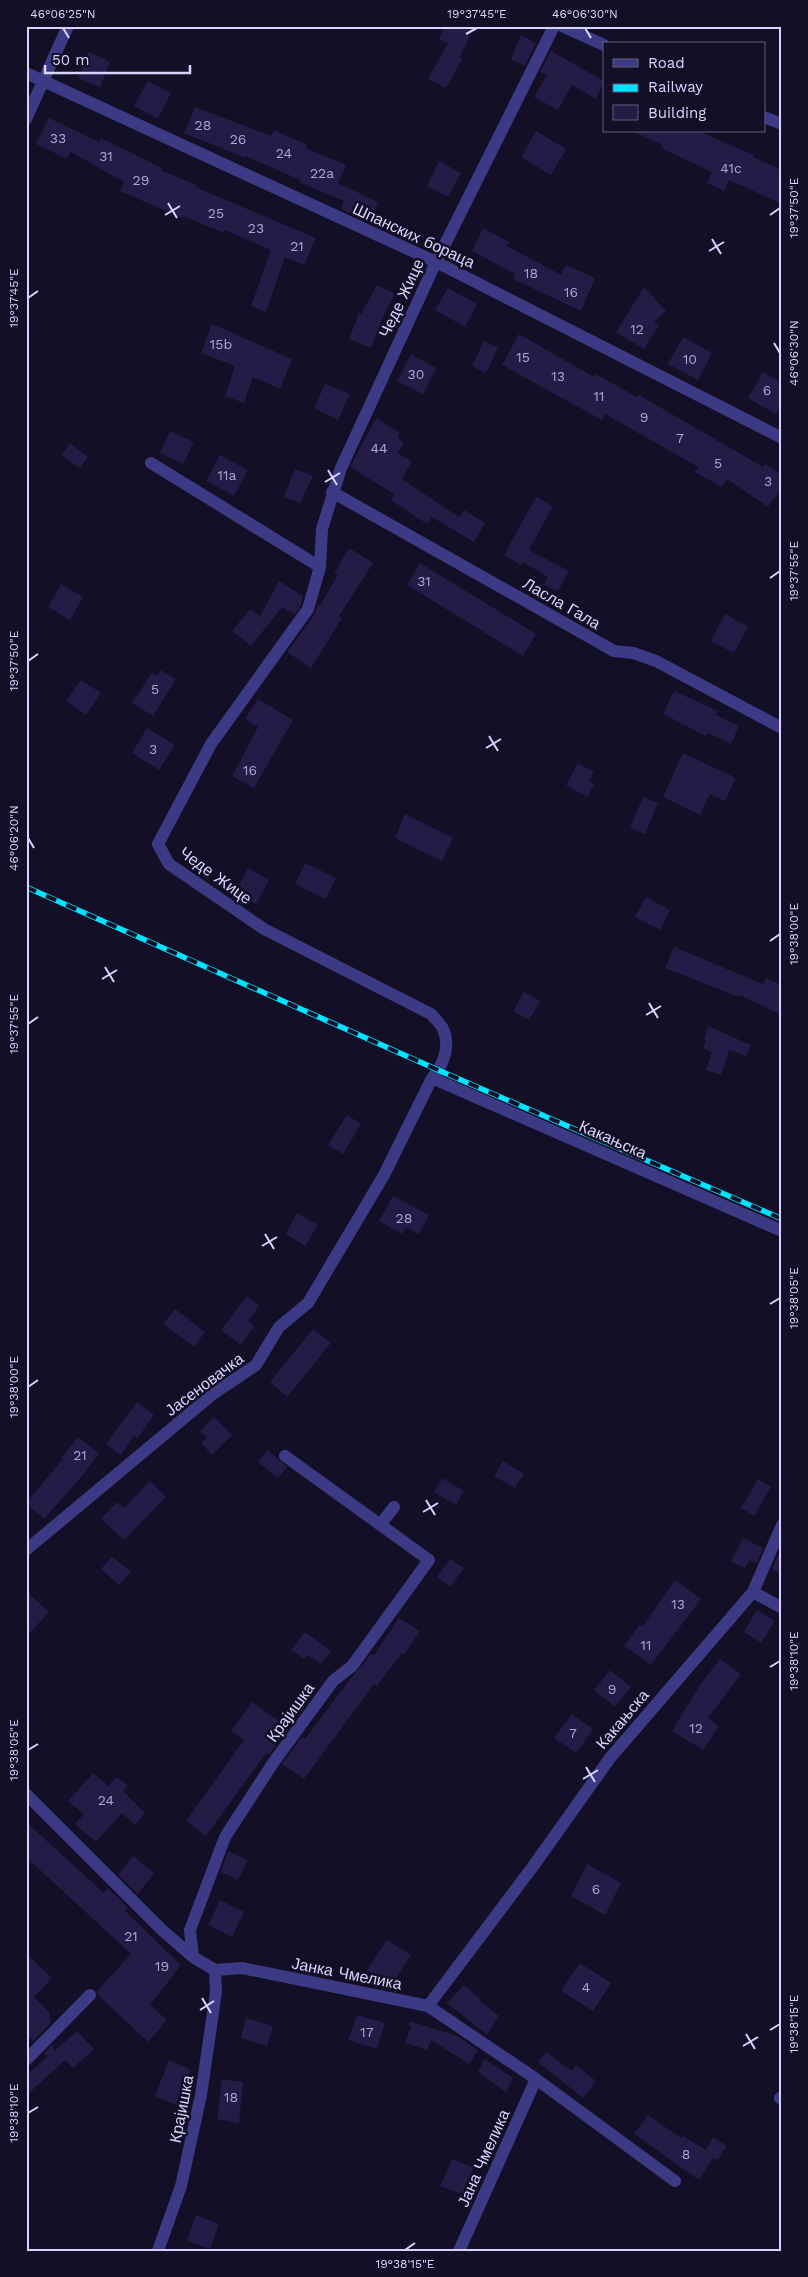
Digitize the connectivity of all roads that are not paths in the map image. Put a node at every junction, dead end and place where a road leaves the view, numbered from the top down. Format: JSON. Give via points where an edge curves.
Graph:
{"nodes":[{"id":1,"x":68,"y":26,"type":"edge"},
{"id":2,"x":554,"y":26,"type":"edge"},
{"id":3,"x":562,"y":26,"type":"edge"},
{"id":4,"x":603,"y":45,"type":"edge"},
{"id":5,"x":26,"y":73,"type":"edge"},
{"id":6,"x":43,"y":80,"type":"junction"},
{"id":7,"x":766,"y":118,"type":"edge"},
{"id":8,"x":26,"y":119,"type":"edge"},
{"id":9,"x":782,"y":124,"type":"edge"},
{"id":10,"x":436,"y":262,"type":"junction"},
{"id":11,"x":782,"y":438,"type":"edge"},
{"id":12,"x":151,"y":463,"type":"dead end"},
{"id":13,"x":332,"y":492,"type":"junction"},
{"id":14,"x":320,"y":567,"type":"junction"},
{"id":15,"x":782,"y":728,"type":"edge"},
{"id":16,"x":432,"y":1078,"type":"junction"},
{"id":17,"x":782,"y":1231,"type":"edge"},
{"id":18,"x":285,"y":1456,"type":"dead end"},
{"id":19,"x":394,"y":1508,"type":"dead end"},
{"id":20,"x":782,"y":1525,"type":"edge"},
{"id":21,"x":380,"y":1526,"type":"junction"},
{"id":22,"x":26,"y":1550,"type":"edge"},
{"id":23,"x":753,"y":1592,"type":"junction"},
{"id":24,"x":782,"y":1608,"type":"edge"},
{"id":25,"x":26,"y":1794,"type":"edge"},
{"id":26,"x":192,"y":1957,"type":"junction"},
{"id":27,"x":215,"y":1970,"type":"junction"},
{"id":28,"x":90,"y":1995,"type":"dead end"},
{"id":29,"x":428,"y":2006,"type":"junction"},
{"id":30,"x":27,"y":2057,"type":"edge"},
{"id":31,"x":536,"y":2079,"type":"junction"},
{"id":32,"x":675,"y":2181,"type":"dead end"},
{"id":33,"x":158,"y":2251,"type":"edge"},
{"id":34,"x":459,"y":2251,"type":"edge"}],
"edges":[{"from":1,"to":6,"type":"street"},
{"from":2,"to":10,"type":"street","name":"Чеде Жице"},
{"from":3,"to":4,"type":"street"},
{"from":5,"to":6,"type":"street","name":"Шпанских бораца"},
{"from":6,"to":8,"type":"street"},
{"from":6,"to":10,"type":"street","name":"Шпанских бораца"},
{"from":7,"to":9,"type":"street"},
{"from":10,"to":11,"type":"street","name":"Шпанских бораца"},
{"from":10,"to":13,"type":"street","name":"Чеде Жице","via":[[382,375]]},
{"from":12,"to":14,"type":"street"},
{"from":13,"to":14,"type":"street","name":"Чеде Жице","via":[[322,529]]},
{"from":13,"to":15,"type":"street","name":"Ласла Гала","via":[[614,651],[656,661]]},
{"from":14,"to":16,"type":"street","name":"Чеде Жице","via":[[308,609],[211,744],[158,844],[169,864],[264,929],[431,1014],[443,1030],[446,1043],[444,1057]]},
{"from":16,"to":17,"type":"street","name":"Какањска"},
{"from":16,"to":22,"type":"street","name":"Јасеновачка","via":[[384,1175],[308,1303],[279,1327],[256,1366],[213,1394]]},
{"from":18,"to":21,"type":"street","name":"Крајишка"},
{"from":19,"to":21,"type":"street"},
{"from":20,"to":23,"type":"street","name":"Какањска"},
{"from":21,"to":26,"type":"street","name":"Крајишка","via":[[429,1560],[352,1666],[333,1681],[273,1763],[225,1837],[190,1930]]},
{"from":23,"to":24,"type":"street"},
{"from":23,"to":29,"type":"street","name":"Какањска","via":[[610,1758]]},
{"from":25,"to":26,"type":"street"},
{"from":26,"to":27,"type":"street"},
{"from":27,"to":29,"type":"street","name":"Јанка Чмелика","via":[[242,1968]]},
{"from":27,"to":33,"type":"street","name":"Крајишка","via":[[216,1992],[201,2094],[181,2186]]},
{"from":28,"to":30,"type":"street"},
{"from":29,"to":31,"type":"street","name":"Јанка Чмелика"},
{"from":31,"to":32,"type":"street","name":"Јанка Чмелика"},
{"from":31,"to":34,"type":"street","name":"Јана Чмелика"}]}
